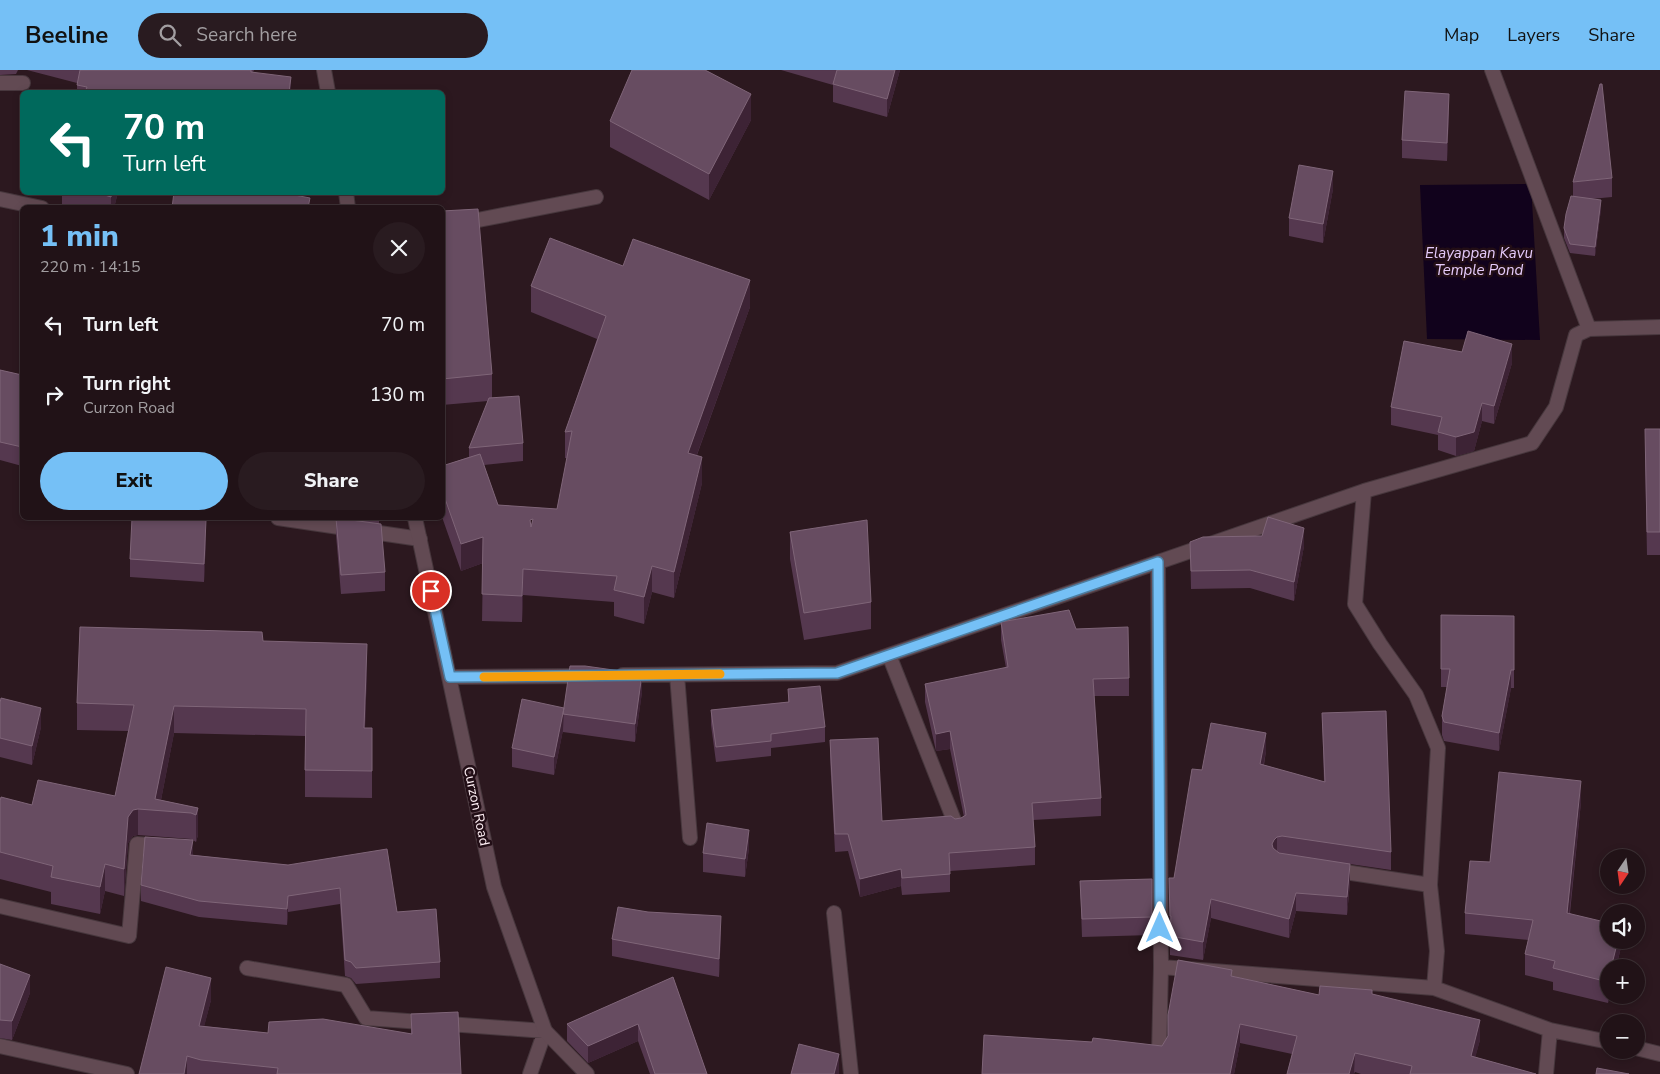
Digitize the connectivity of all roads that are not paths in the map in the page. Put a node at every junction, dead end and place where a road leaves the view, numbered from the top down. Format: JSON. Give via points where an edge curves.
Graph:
{"nodes":[{"id":1,"x":324,"y":70,"type":"edge"},
{"id":2,"x":1492,"y":70,"type":"edge"},
{"id":3,"x":0,"y":83,"type":"edge"},
{"id":4,"x":23,"y":83,"type":"dead end"},
{"id":5,"x":328,"y":90,"type":"edge"},
{"id":6,"x":596,"y":197,"type":"dead end"},
{"id":7,"x":0,"y":200,"type":"edge"},
{"id":8,"x":26,"y":205,"type":"edge"},
{"id":9,"x":445,"y":226,"type":"edge"},
{"id":10,"x":1660,"y":327,"type":"edge"},
{"id":11,"x":1589,"y":329,"type":"junction"},
{"id":12,"x":1364,"y":491,"type":"junction"},
{"id":13,"x":292,"y":520,"type":"edge"},
{"id":14,"x":415,"y":520,"type":"edge"},
{"id":15,"x":420,"y":539,"type":"junction"},
{"id":16,"x":1158,"y":562,"type":"junction"},
{"id":17,"x":889,"y":655,"type":"junction"},
{"id":18,"x":677,"y":675,"type":"junction"},
{"id":19,"x":450,"y":677,"type":"junction"},
{"id":20,"x":957,"y":828,"type":"edge"},
{"id":21,"x":690,"y":838,"type":"dead end"},
{"id":22,"x":172,"y":846,"type":"edge"},
{"id":23,"x":1318,"y":868,"type":"edge"},
{"id":24,"x":1430,"y":885,"type":"junction"},
{"id":25,"x":0,"y":906,"type":"edge"},
{"id":26,"x":834,"y":913,"type":"dead end"},
{"id":27,"x":1161,"y":966,"type":"junction"},
{"id":28,"x":247,"y":968,"type":"dead end"},
{"id":29,"x":1434,"y":988,"type":"junction"},
{"id":30,"x":1550,"y":1030,"type":"junction"},
{"id":31,"x":545,"y":1032,"type":"junction"},
{"id":32,"x":1600,"y":1040,"type":"edge"},
{"id":33,"x":0,"y":1046,"type":"edge"},
{"id":34,"x":1645,"y":1050,"type":"edge"},
{"id":35,"x":1660,"y":1054,"type":"edge"},
{"id":36,"x":1159,"y":1055,"type":"edge"},
{"id":37,"x":127,"y":1074,"type":"edge"},
{"id":38,"x":530,"y":1074,"type":"edge"},
{"id":39,"x":587,"y":1074,"type":"edge"},
{"id":40,"x":851,"y":1074,"type":"edge"},
{"id":41,"x":1546,"y":1074,"type":"edge"}],
"edges":[{"from":1,"to":5,"type":"street"},
{"from":2,"to":11,"type":"street"},
{"from":3,"to":4,"type":"street"},
{"from":6,"to":9,"type":"street"},
{"from":7,"to":8,"type":"street"},
{"from":10,"to":11,"type":"street"},
{"from":11,"to":12,"type":"street","via":[[1576,335],[1556,407],[1532,443]]},
{"from":12,"to":16,"type":"street"},
{"from":12,"to":24,"type":"street","via":[[1355,604],[1416,695],[1438,748]]},
{"from":13,"to":15,"type":"street"},
{"from":14,"to":15,"type":"street","name":"Curzon Road"},
{"from":15,"to":19,"type":"street","name":"Curzon Road"},
{"from":16,"to":17,"type":"street"},
{"from":16,"to":27,"type":"street"},
{"from":17,"to":18,"type":"street","via":[[837,673]]},
{"from":17,"to":20,"type":"street"},
{"from":18,"to":19,"type":"street"},
{"from":18,"to":21,"type":"street"},
{"from":19,"to":31,"type":"street","name":"Curzon Road","via":[[494,887]]},
{"from":22,"to":25,"type":"street","via":[[137,844],[129,936]]},
{"from":23,"to":24,"type":"street"},
{"from":24,"to":29,"type":"street","via":[[1437,951]]},
{"from":26,"to":40,"type":"street"},
{"from":27,"to":29,"type":"street"},
{"from":27,"to":36,"type":"street"},
{"from":28,"to":31,"type":"street","via":[[346,985],[366,1018]]},
{"from":29,"to":30,"type":"street"},
{"from":30,"to":32,"type":"street"},
{"from":30,"to":41,"type":"street"},
{"from":31,"to":38,"type":"street"},
{"from":31,"to":39,"type":"street","name":"Curzon Road"},
{"from":33,"to":37,"type":"street"},
{"from":34,"to":35,"type":"street"}]}
